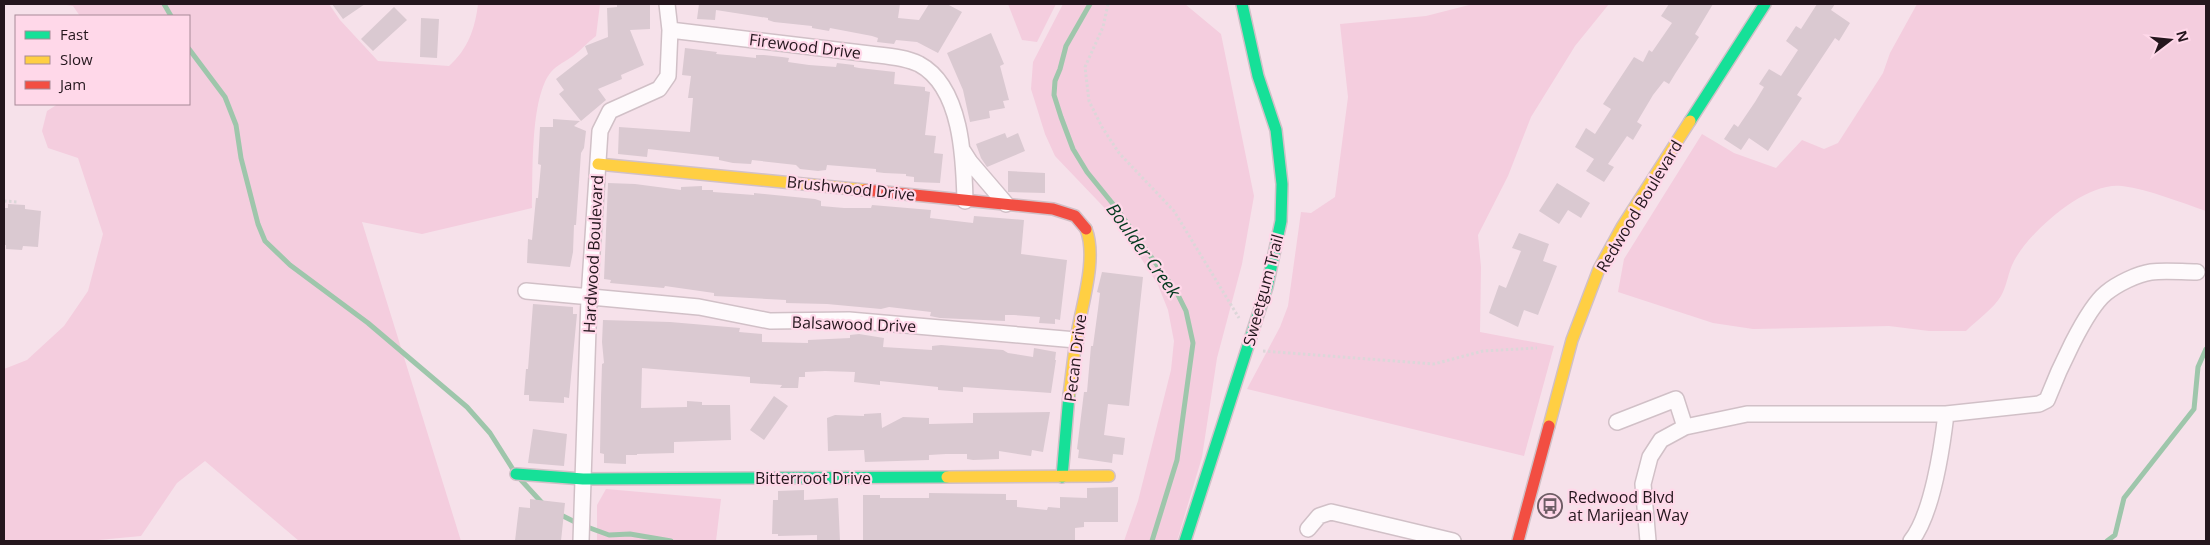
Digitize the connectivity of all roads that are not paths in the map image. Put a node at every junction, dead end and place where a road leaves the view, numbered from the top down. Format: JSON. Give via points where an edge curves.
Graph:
{"nodes":[{"id":1,"x":667,"y":4,"type":"edge"},
{"id":2,"x":1242,"y":4,"type":"edge"},
{"id":3,"x":1765,"y":4,"type":"edge"},
{"id":4,"x":670,"y":30,"type":"junction"},
{"id":5,"x":962,"y":150,"type":"junction"},
{"id":6,"x":598,"y":164,"type":"junction"},
{"id":7,"x":965,"y":201,"type":"junction"},
{"id":8,"x":1006,"y":204,"type":"junction"},
{"id":9,"x":1089,"y":239,"type":"joint"},
{"id":10,"x":2197,"y":272,"type":"dead end"},
{"id":11,"x":526,"y":291,"type":"dead end"},
{"id":12,"x":589,"y":298,"type":"junction"},
{"id":13,"x":1076,"y":340,"type":"junction"},
{"id":14,"x":1946,"y":414,"type":"junction"},
{"id":15,"x":1617,"y":422,"type":"dead end"},
{"id":16,"x":1685,"y":427,"type":"junction"},
{"id":17,"x":516,"y":474,"type":"dead end"},
{"id":18,"x":1109,"y":476,"type":"dead end"},
{"id":19,"x":1062,"y":477,"type":"junction"},
{"id":20,"x":583,"y":479,"type":"junction"},
{"id":21,"x":1308,"y":529,"type":"dead end"},
{"id":22,"x":582,"y":541,"type":"edge"},
{"id":23,"x":1186,"y":541,"type":"edge"},
{"id":24,"x":1453,"y":541,"type":"edge"},
{"id":25,"x":1518,"y":541,"type":"edge"},
{"id":26,"x":1648,"y":541,"type":"edge"},
{"id":27,"x":1911,"y":541,"type":"edge"}],
"edges":[{"from":1,"to":4,"type":"street","name":"Hardwood Boulevard"},
{"from":2,"to":23,"type":"street","name":"Sweetgum Trail","via":[[1258,76],[1276,130],[1282,184],[1281,221],[1267,287]]},
{"from":3,"to":25,"type":"street","name":"Redwood Boulevard","via":[[1622,227],[1599,270],[1572,340]]},
{"from":4,"to":5,"type":"street","name":"Firewood Drive","via":[[903,58],[918,63],[942,86],[952,107]]},
{"from":4,"to":6,"type":"street","name":"Hardwood Boulevard","via":[[668,76],[664,84],[610,111],[600,131]]},
{"from":5,"to":7,"type":"street"},
{"from":5,"to":8,"type":"street"},
{"from":6,"to":7,"type":"street","name":"Brushwood Drive"},
{"from":6,"to":12,"type":"street","name":"Hardwood Boulevard"},
{"from":7,"to":8,"type":"street","name":"Brushwood Drive"},
{"from":8,"to":9,"type":"street","name":"Brushwood Drive","via":[[1068,211],[1083,224]]},
{"from":9,"to":13,"type":"street","name":"Pecan Drive"},
{"from":10,"to":14,"type":"street","via":[[2138,275],[2105,294],[2085,320],[2048,400],[2039,404]]},
{"from":11,"to":12,"type":"street","name":"Balsawood Drive"},
{"from":12,"to":13,"type":"street","name":"Balsawood Drive","via":[[699,308],[770,321],[849,320]]},
{"from":12,"to":20,"type":"street","name":"Hardwood Boulevard"},
{"from":13,"to":19,"type":"street","name":"Pecan Drive"},
{"from":14,"to":16,"type":"street","via":[[1747,414]]},
{"from":14,"to":27,"type":"street","via":[[1942,451],[1924,520]]},
{"from":15,"to":16,"type":"street","via":[[1676,399]]},
{"from":16,"to":26,"type":"street","via":[[1661,440],[1650,456],[1643,484]]},
{"from":17,"to":20,"type":"street","name":"Bitterroot Drive"},
{"from":18,"to":19,"type":"street","name":"Bitterroot Drive"},
{"from":19,"to":20,"type":"street","name":"Bitterroot Drive"},
{"from":20,"to":22,"type":"street","name":"Hardwood Boulevard"},
{"from":21,"to":24,"type":"street","via":[[1318,516],[1331,512]]}]}
